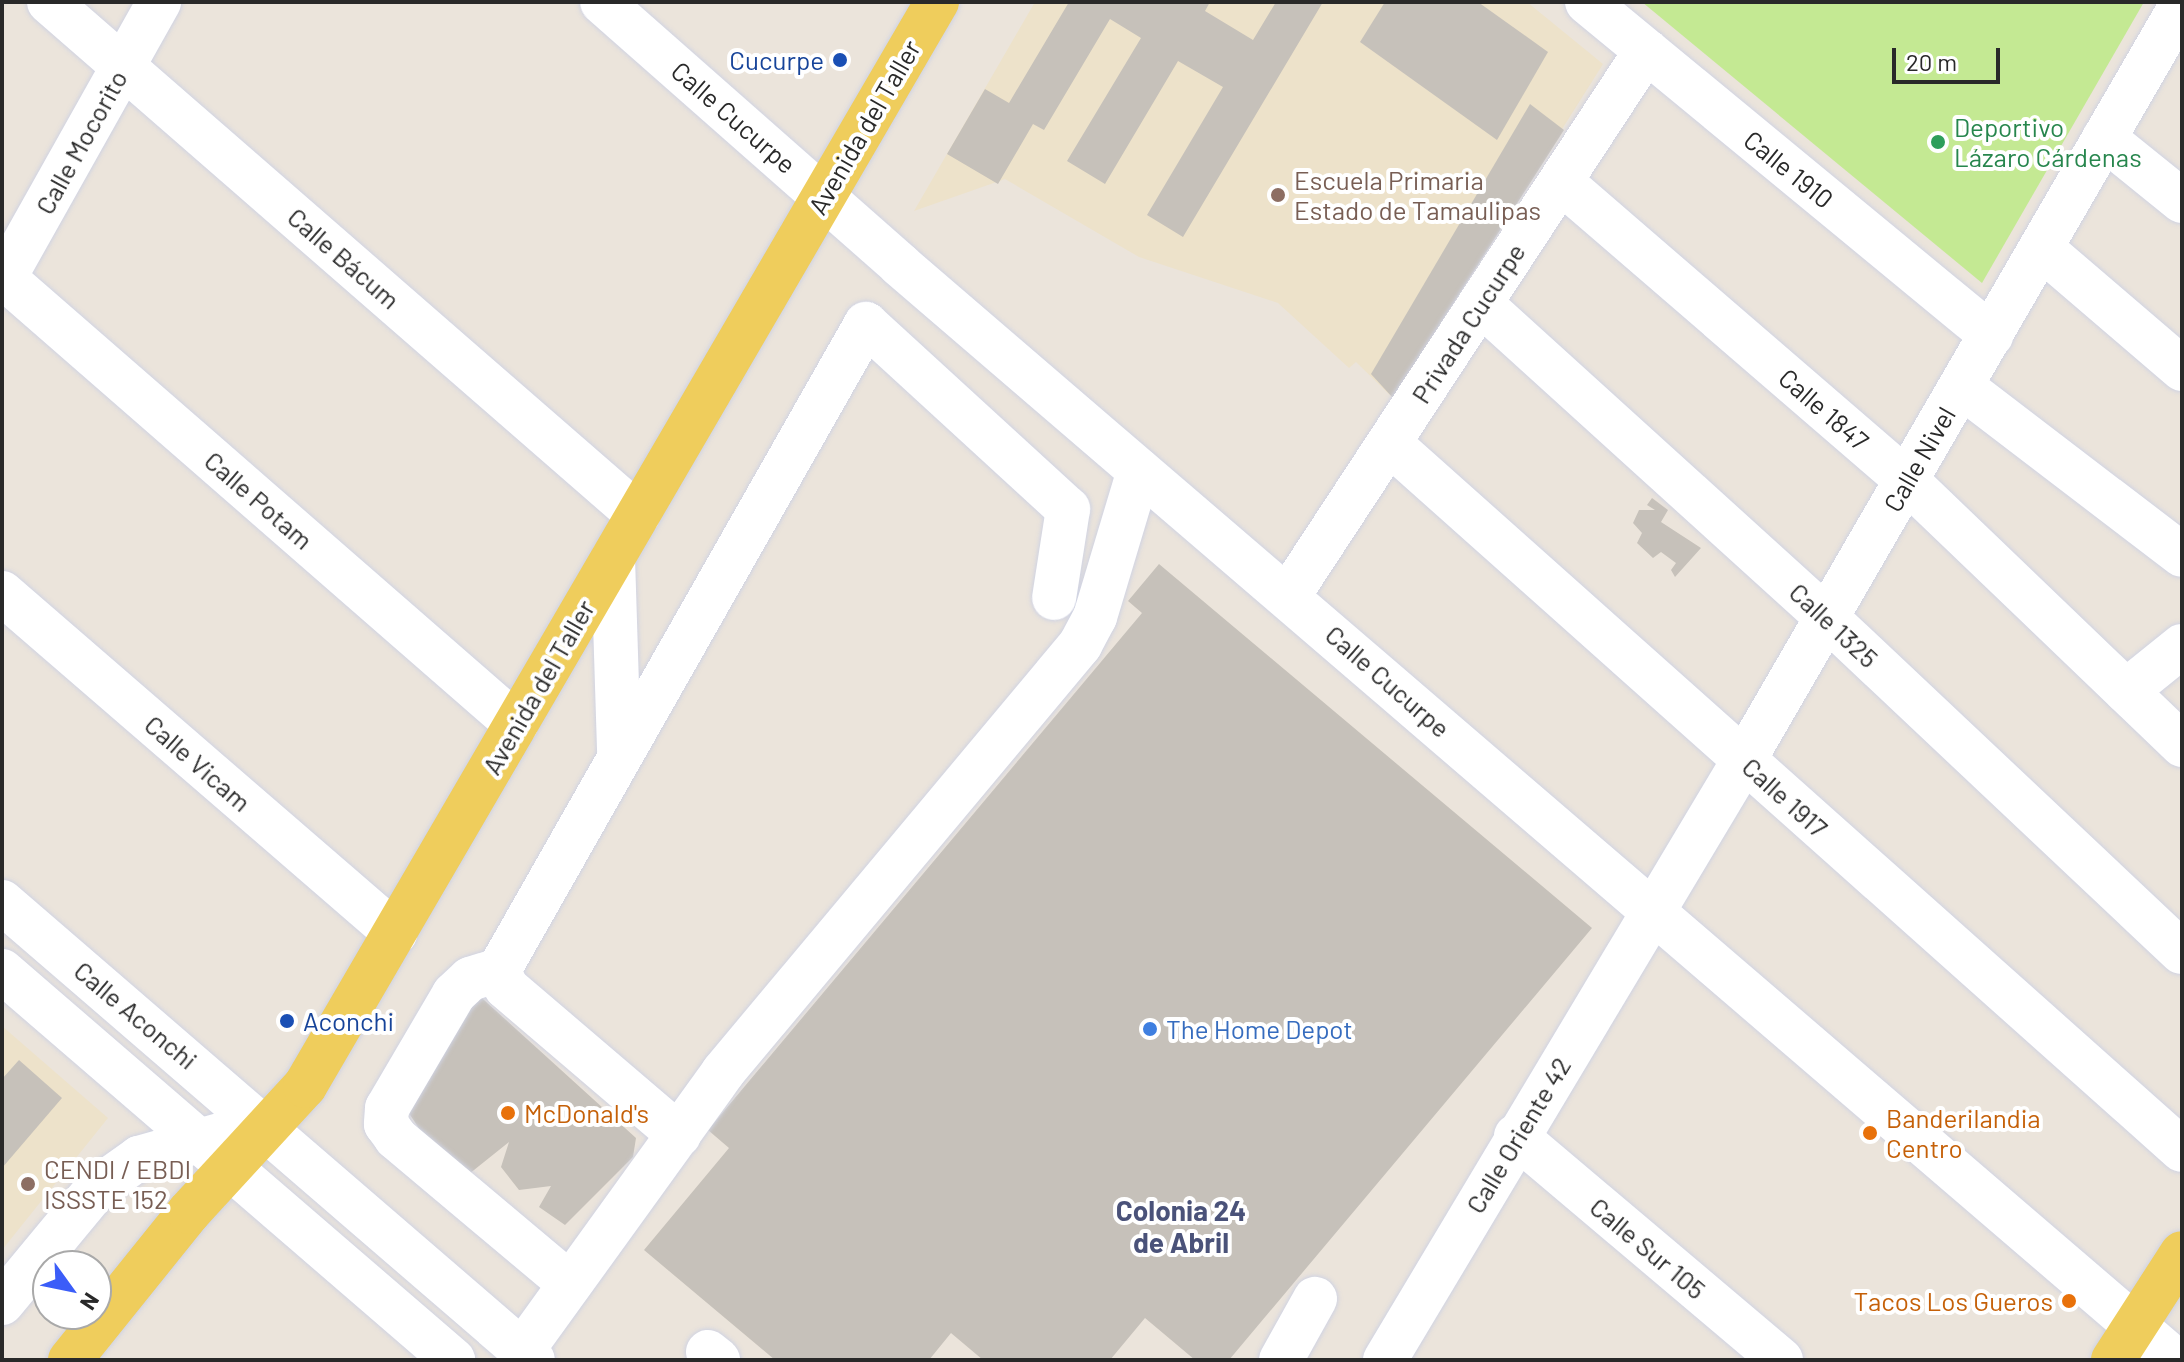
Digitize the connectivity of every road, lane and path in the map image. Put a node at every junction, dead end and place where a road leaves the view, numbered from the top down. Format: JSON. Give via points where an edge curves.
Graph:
{"nodes":[{"id":1,"x":49,"y":2,"type":"edge"},
{"id":2,"x":159,"y":2,"type":"edge"},
{"id":3,"x":602,"y":2,"type":"edge"},
{"id":4,"x":937,"y":2,"type":"edge"},
{"id":5,"x":1587,"y":2,"type":"edge"},
{"id":6,"x":2179,"y":16,"type":"edge"},
{"id":7,"x":1646,"y":51,"type":"junction"},
{"id":8,"x":123,"y":66,"type":"junction"},
{"id":9,"x":2104,"y":138,"type":"junction"},
{"id":10,"x":1561,"y":182,"type":"junction"},
{"id":11,"x":824,"y":196,"type":"junction"},
{"id":12,"x":2182,"y":201,"type":"edge"},
{"id":13,"x":2041,"y":248,"type":"junction"},
{"id":14,"x":3,"y":279,"type":"edge"},
{"id":15,"x":1481,"y":304,"type":"junction"},
{"id":16,"x":1991,"y":335,"type":"junction"},
{"id":17,"x":2182,"y":369,"type":"edge"},
{"id":18,"x":1961,"y":386,"type":"junction"},
{"id":19,"x":1389,"y":443,"type":"junction"},
{"id":20,"x":1139,"y":470,"type":"junction"},
{"id":21,"x":1906,"y":480,"type":"junction"},
{"id":22,"x":638,"y":515,"type":"junction"},
{"id":23,"x":2182,"y":555,"type":"edge"},
{"id":24,"x":613,"y":558,"type":"junction"},
{"id":25,"x":2,"y":593,"type":"edge"},
{"id":26,"x":1289,"y":595,"type":"junction"},
{"id":27,"x":1054,"y":598,"type":"dead end"},
{"id":28,"x":1827,"y":618,"type":"junction"},
{"id":29,"x":2182,"y":646,"type":"edge"},
{"id":30,"x":2126,"y":691,"type":"junction"},
{"id":31,"x":516,"y":724,"type":"junction"},
{"id":32,"x":2182,"y":745,"type":"edge"},
{"id":33,"x":619,"y":755,"type":"junction"},
{"id":34,"x":1744,"y":760,"type":"junction"},
{"id":35,"x":2,"y":902,"type":"edge"},
{"id":36,"x":1652,"y":911,"type":"junction"},
{"id":37,"x":395,"y":933,"type":"junction"},
{"id":38,"x":2182,"y":952,"type":"edge"},
{"id":39,"x":499,"y":970,"type":"junction"},
{"id":40,"x":2,"y":971,"type":"edge"},
{"id":41,"x":269,"y":1128,"type":"junction"},
{"id":42,"x":679,"y":1135,"type":"junction"},
{"id":43,"x":1516,"y":1136,"type":"junction"},
{"id":44,"x":198,"y":1138,"type":"junction"},
{"id":45,"x":2182,"y":1150,"type":"edge"},
{"id":46,"x":231,"y":1166,"type":"junction"},
{"id":47,"x":2182,"y":1253,"type":"edge"},
{"id":48,"x":570,"y":1284,"type":"junction"},
{"id":49,"x":1315,"y":1299,"type":"dead end"},
{"id":50,"x":2,"y":1303,"type":"edge"},
{"id":51,"x":2124,"y":1343,"type":"edge"},
{"id":52,"x":72,"y":1352,"type":"edge"},
{"id":53,"x":1402,"y":1353,"type":"edge"},
{"id":54,"x":528,"y":1355,"type":"edge"},
{"id":55,"x":453,"y":1360,"type":"edge"},
{"id":56,"x":1281,"y":1360,"type":"edge"},
{"id":57,"x":1781,"y":1360,"type":"edge"},
{"id":58,"x":2175,"y":1360,"type":"edge"}],
"edges":[{"from":1,"to":8,"type":"street","name":"Calle Bácum"},
{"from":2,"to":8,"type":"street","name":"Calle Mocorito"},
{"from":3,"to":11,"type":"street","name":"Calle Cucurpe"},
{"from":4,"to":11,"type":"main road","name":"Avenida del Taller"},
{"from":5,"to":7,"type":"street","name":"Calle 1910"},
{"from":6,"to":9,"type":"street","name":"Calle Nivel"},
{"from":7,"to":10,"type":"street","name":"Privada Cucurpe"},
{"from":7,"to":16,"type":"street","name":"Calle 1910"},
{"from":8,"to":14,"type":"street","name":"Calle Mocorito"},
{"from":8,"to":22,"type":"street","name":"Calle Bácum"},
{"from":9,"to":12,"type":"street"},
{"from":9,"to":13,"type":"street","name":"Calle Nivel"},
{"from":10,"to":15,"type":"street","name":"Privada Cucurpe"},
{"from":10,"to":21,"type":"street","name":"Calle 1847"},
{"from":11,"to":20,"type":"street","name":"Calle Cucurpe"},
{"from":11,"to":22,"type":"main road","name":"Avenida del Taller"},
{"from":13,"to":16,"type":"street","name":"Calle Nivel"},
{"from":13,"to":17,"type":"street"},
{"from":14,"to":31,"type":"street","name":"Calle Potam"},
{"from":15,"to":19,"type":"street","name":"Privada Cucurpe"},
{"from":15,"to":28,"type":"street","name":"Calle 1325"},
{"from":16,"to":18,"type":"street","name":"Calle Nivel"},
{"from":18,"to":21,"type":"street","name":"Calle Nivel"},
{"from":18,"to":23,"type":"street"},
{"from":19,"to":26,"type":"street","name":"Privada Cucurpe"},
{"from":19,"to":34,"type":"street","name":"Calle 1917"},
{"from":20,"to":26,"type":"street","name":"Calle Cucurpe"},
{"from":20,"to":42,"type":"street","via":[[1095,617],[1080,645],[723,1072]]},
{"from":21,"to":28,"type":"street","name":"Calle Nivel"},
{"from":21,"to":30,"type":"street","name":"Calle 1847"},
{"from":22,"to":24,"type":"main road","name":"Avenida del Taller"},
{"from":24,"to":31,"type":"main road","name":"Avenida del Taller"},
{"from":24,"to":33,"type":"street"},
{"from":25,"to":37,"type":"street","name":"Calle Vicam"},
{"from":26,"to":36,"type":"street","name":"Calle Cucurpe"},
{"from":27,"to":33,"type":"street","via":[[1068,509],[866,324]]},
{"from":28,"to":34,"type":"street","name":"Calle Nivel"},
{"from":28,"to":38,"type":"street","name":"Calle 1325"},
{"from":29,"to":30,"type":"street"},
{"from":30,"to":32,"type":"street","name":"Calle 1847"},
{"from":31,"to":37,"type":"main road","name":"Avenida del Taller"},
{"from":33,"to":39,"type":"street"},
{"from":34,"to":36,"type":"street","name":"Calle Nivel"},
{"from":34,"to":45,"type":"street","name":"Calle 1917"},
{"from":35,"to":41,"type":"street","name":"Calle Aconchi"},
{"from":36,"to":43,"type":"street","name":"Calle Oriente 42"},
{"from":36,"to":51,"type":"street","name":"Calle Cucurpe"},
{"from":37,"to":41,"type":"main road","name":"Avenida del Taller","via":[[305,1086]]},
{"from":39,"to":42,"type":"street","via":[[506,987]]},
{"from":39,"to":48,"type":"street","via":[[470,979],[454,994],[387,1108],[386,1124],[396,1138]]},
{"from":40,"to":44,"type":"street","name":"Calle Aconchi"},
{"from":41,"to":44,"type":"street"},
{"from":41,"to":46,"type":"main road","name":"Avenida del Taller"},
{"from":41,"to":54,"type":"street","name":"Calle Aconchi"},
{"from":42,"to":48,"type":"street"},
{"from":43,"to":53,"type":"street","name":"Calle Oriente 42"},
{"from":43,"to":57,"type":"street","name":"Calle Sur 105"},
{"from":44,"to":46,"type":"street","name":"Calle Aconchi"},
{"from":44,"to":50,"type":"street","via":[[139,1158],[97,1188]]},
{"from":46,"to":52,"type":"main road","name":"Avenida del Taller"},
{"from":46,"to":55,"type":"street","name":"Calle Aconchi"},
{"from":47,"to":51,"type":"main road"},
{"from":48,"to":54,"type":"street"},
{"from":49,"to":56,"type":"street"},
{"from":51,"to":58,"type":"street","name":"Calle Cucurpe"}]}
